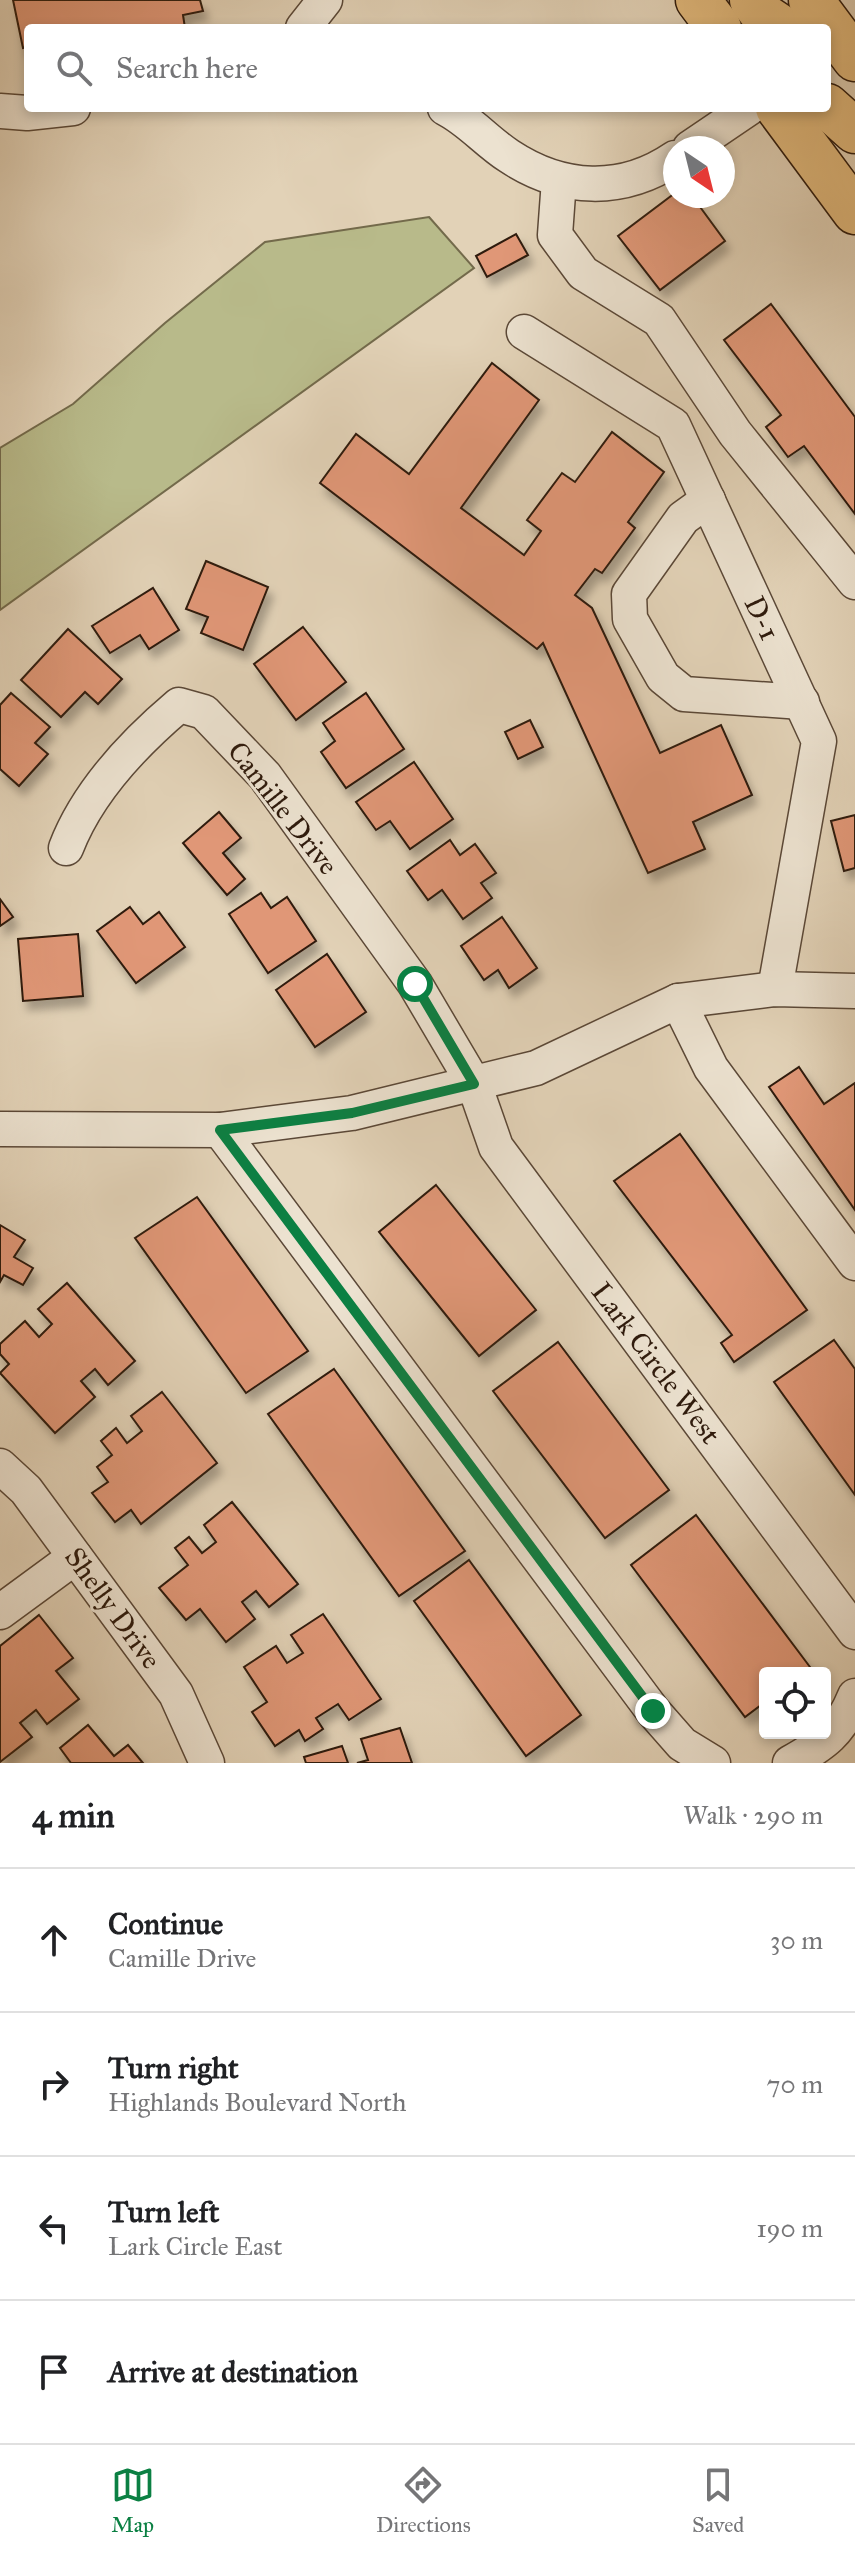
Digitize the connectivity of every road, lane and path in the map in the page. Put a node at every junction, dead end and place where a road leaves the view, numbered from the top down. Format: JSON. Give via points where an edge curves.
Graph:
{"nodes":[{"id":1,"x":325,"y":0,"type":"edge"},
{"id":2,"x":698,"y":0,"type":"edge"},
{"id":3,"x":752,"y":0,"type":"edge"},
{"id":4,"x":811,"y":0,"type":"edge"},
{"id":5,"x":306,"y":24,"type":"edge"},
{"id":6,"x":716,"y":24,"type":"edge"},
{"id":7,"x":776,"y":24,"type":"edge"},
{"id":8,"x":830,"y":24,"type":"edge"},
{"id":9,"x":831,"y":26,"type":"edge"},
{"id":10,"x":845,"y":44,"type":"edge"},
{"id":11,"x":831,"y":110,"type":"edge"},
{"id":12,"x":0,"y":111,"type":"edge"},
{"id":13,"x":36,"y":112,"type":"edge"},
{"id":14,"x":450,"y":112,"type":"edge"},
{"id":15,"x":743,"y":112,"type":"edge"},
{"id":16,"x":781,"y":112,"type":"edge"},
{"id":17,"x":855,"y":131,"type":"edge"},
{"id":18,"x":708,"y":136,"type":"edge"},
{"id":19,"x":663,"y":166,"type":"edge"},
{"id":20,"x":559,"y":180,"type":"junction"},
{"id":21,"x":855,"y":212,"type":"edge"},
{"id":22,"x":524,"y":332,"type":"dead end"},
{"id":23,"x":708,"y":500,"type":"junction"},
{"id":24,"x":855,"y":582,"type":"edge"},
{"id":25,"x":802,"y":702,"type":"junction"},
{"id":26,"x":66,"y":848,"type":"dead end"},
{"id":27,"x":775,"y":989,"type":"junction"},
{"id":28,"x":855,"y":991,"type":"edge"},
{"id":29,"x":678,"y":1001,"type":"junction"},
{"id":30,"x":474,"y":1084,"type":"junction"},
{"id":31,"x":0,"y":1129,"type":"edge"},
{"id":32,"x":220,"y":1130,"type":"junction"},
{"id":33,"x":855,"y":1263,"type":"edge"},
{"id":34,"x":0,"y":1466,"type":"edge"},
{"id":35,"x":75,"y":1557,"type":"junction"},
{"id":36,"x":0,"y":1612,"type":"edge"},
{"id":37,"x":854,"y":1627,"type":"edge"},
{"id":38,"x":855,"y":1696,"type":"edge"},
{"id":39,"x":207,"y":1763,"type":"edge"},
{"id":40,"x":713,"y":1763,"type":"edge"},
{"id":41,"x":790,"y":1763,"type":"edge"}],
"edges":[{"from":1,"to":5,"type":"street"},
{"from":2,"to":6,"type":"highway"},
{"from":3,"to":7,"type":"highway"},
{"from":4,"to":8,"type":"highway"},
{"from":9,"to":10,"type":"highway"},
{"from":11,"to":17,"type":"highway"},
{"from":12,"to":13,"type":"street"},
{"from":14,"to":20,"type":"street","via":[[507,155]]},
{"from":15,"to":18,"type":"street"},
{"from":16,"to":21,"type":"highway"},
{"from":19,"to":20,"type":"street","via":[[612,185]]},
{"from":20,"to":24,"type":"street","via":[[555,235],[583,273],[659,320],[735,433]]},
{"from":22,"to":23,"type":"street","name":"D-1","via":[[673,425]]},
{"from":23,"to":25,"type":"street","name":"D-1"},
{"from":23,"to":25,"type":"street","via":[[683,518],[629,594],[630,619],[663,677],[684,694]]},
{"from":25,"to":27,"type":"street","name":"D-1","via":[[819,741]]},
{"from":26,"to":30,"type":"street","name":"Camille Drive","via":[[77,818],[148,731],[179,705],[204,712],[265,776],[415,984]]},
{"from":27,"to":28,"type":"street"},
{"from":27,"to":29,"type":"street"},
{"from":29,"to":30,"type":"street","via":[[536,1068]]},
{"from":29,"to":33,"type":"street","via":[[711,1068]]},
{"from":30,"to":32,"type":"street","via":[[352,1113]]},
{"from":30,"to":37,"type":"street","name":"Lark Circle West","via":[[496,1147]]},
{"from":31,"to":32,"type":"street"},
{"from":32,"to":40,"type":"street","via":[[653,1711],[682,1744]]},
{"from":34,"to":35,"type":"street","name":"Shelly Drive","via":[[26,1490]]},
{"from":35,"to":36,"type":"street"},
{"from":35,"to":39,"type":"street","name":"Shelly Drive","via":[[176,1694]]},
{"from":38,"to":41,"type":"street","via":[[844,1724]]}]}
